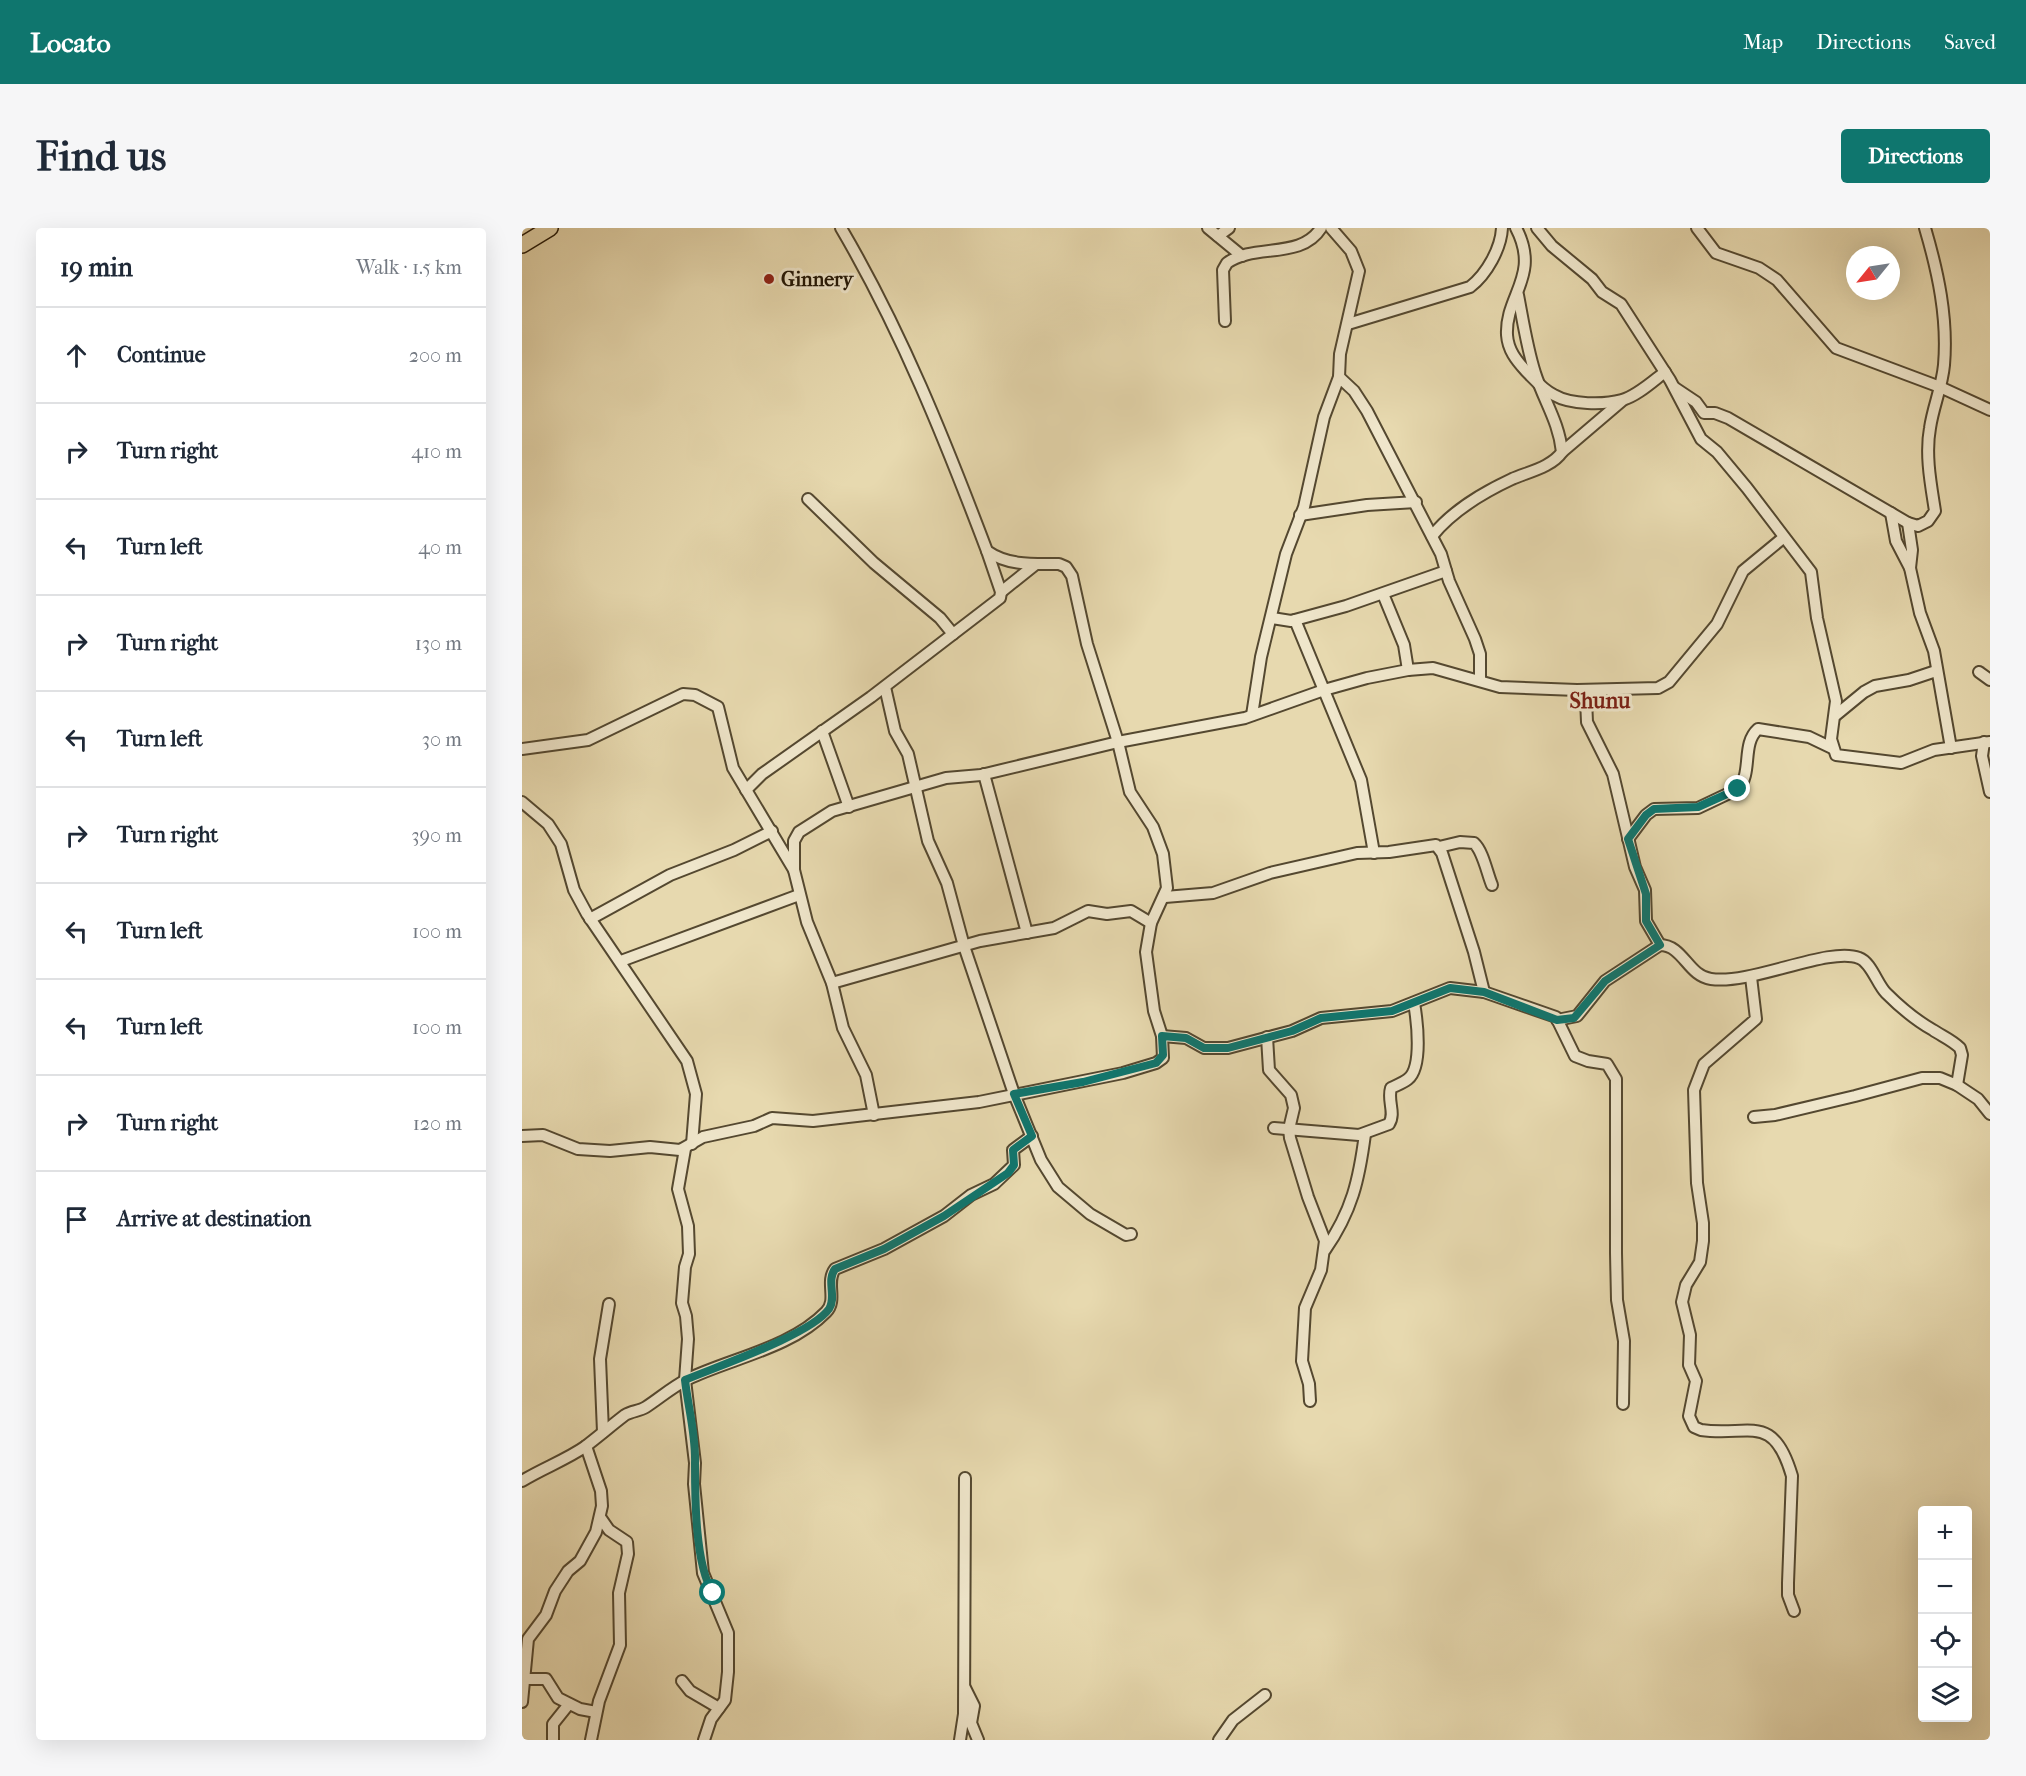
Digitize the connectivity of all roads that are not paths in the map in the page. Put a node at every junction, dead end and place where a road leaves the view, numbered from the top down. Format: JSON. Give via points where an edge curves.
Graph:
{"nodes":[{"id":1,"x":550,"y":228,"type":"edge"},
{"id":2,"x":841,"y":228,"type":"edge"},
{"id":3,"x":1208,"y":228,"type":"edge"},
{"id":4,"x":1229,"y":228,"type":"edge"},
{"id":5,"x":1321,"y":228,"type":"edge"},
{"id":6,"x":1331,"y":228,"type":"edge"},
{"id":7,"x":1502,"y":228,"type":"edge"},
{"id":8,"x":1516,"y":228,"type":"edge"},
{"id":9,"x":1537,"y":228,"type":"edge"},
{"id":10,"x":1697,"y":228,"type":"edge"},
{"id":11,"x":1925,"y":228,"type":"edge"},
{"id":12,"x":1218,"y":236,"type":"junction"},
{"id":13,"x":522,"y":245,"type":"edge"},
{"id":14,"x":1242,"y":256,"type":"junction"},
{"id":15,"x":1518,"y":295,"type":"junction"},
{"id":16,"x":1225,"y":321,"type":"dead end"},
{"id":17,"x":1348,"y":324,"type":"junction"},
{"id":18,"x":1665,"y":372,"type":"junction"},
{"id":19,"x":1339,"y":377,"type":"junction"},
{"id":20,"x":1539,"y":384,"type":"junction"},
{"id":21,"x":1674,"y":387,"type":"junction"},
{"id":22,"x":1940,"y":387,"type":"junction"},
{"id":23,"x":1624,"y":400,"type":"junction"},
{"id":24,"x":1990,"y":410,"type":"edge"},
{"id":25,"x":1562,"y":452,"type":"junction"},
{"id":26,"x":808,"y":499,"type":"dead end"},
{"id":27,"x":1416,"y":502,"type":"junction"},
{"id":28,"x":1891,"y":513,"type":"junction"},
{"id":29,"x":1300,"y":515,"type":"junction"},
{"id":30,"x":1908,"y":523,"type":"junction"},
{"id":31,"x":1432,"y":536,"type":"junction"},
{"id":32,"x":1783,"y":538,"type":"junction"},
{"id":33,"x":987,"y":551,"type":"junction"},
{"id":34,"x":1036,"y":564,"type":"junction"},
{"id":35,"x":1910,"y":568,"type":"junction"},
{"id":36,"x":1446,"y":571,"type":"junction"},
{"id":37,"x":1001,"y":592,"type":"junction"},
{"id":38,"x":1383,"y":594,"type":"junction"},
{"id":39,"x":1272,"y":618,"type":"junction"},
{"id":40,"x":1295,"y":620,"type":"junction"},
{"id":41,"x":952,"y":634,"type":"junction"},
{"id":42,"x":1407,"y":670,"type":"junction"},
{"id":43,"x":1936,"y":671,"type":"junction"},
{"id":44,"x":1979,"y":672,"type":"dead end"},
{"id":45,"x":1480,"y":680,"type":"junction"},
{"id":46,"x":1990,"y":680,"type":"edge"},
{"id":47,"x":885,"y":687,"type":"junction"},
{"id":48,"x":1324,"y":690,"type":"junction"},
{"id":49,"x":1577,"y":690,"type":"junction"},
{"id":50,"x":1836,"y":715,"type":"junction"},
{"id":51,"x":1252,"y":716,"type":"junction"},
{"id":52,"x":822,"y":731,"type":"junction"},
{"id":53,"x":1118,"y":742,"type":"junction"},
{"id":54,"x":1987,"y":742,"type":"edge"},
{"id":55,"x":1832,"y":748,"type":"junction"},
{"id":56,"x":1951,"y":748,"type":"junction"},
{"id":57,"x":522,"y":749,"type":"edge"},
{"id":58,"x":984,"y":774,"type":"junction"},
{"id":59,"x":916,"y":788,"type":"junction"},
{"id":60,"x":746,"y":790,"type":"junction"},
{"id":61,"x":1990,"y":792,"type":"edge"},
{"id":62,"x":522,"y":802,"type":"edge"},
{"id":63,"x":849,"y":807,"type":"junction"},
{"id":64,"x":772,"y":831,"type":"junction"},
{"id":65,"x":1628,"y":839,"type":"junction"},
{"id":66,"x":794,"y":842,"type":"junction"},
{"id":67,"x":781,"y":847,"type":"junction"},
{"id":68,"x":1439,"y":847,"type":"junction"},
{"id":69,"x":1374,"y":854,"type":"junction"},
{"id":70,"x":794,"y":870,"type":"junction"},
{"id":71,"x":1492,"y":885,"type":"dead end"},
{"id":72,"x":799,"y":895,"type":"junction"},
{"id":73,"x":1165,"y":897,"type":"junction"},
{"id":74,"x":590,"y":919,"type":"junction"},
{"id":75,"x":1151,"y":923,"type":"junction"},
{"id":76,"x":1027,"y":933,"type":"junction"},
{"id":77,"x":1660,"y":945,"type":"junction"},
{"id":78,"x":964,"y":946,"type":"junction"},
{"id":79,"x":621,"y":961,"type":"junction"},
{"id":80,"x":1751,"y":977,"type":"junction"},
{"id":81,"x":832,"y":983,"type":"junction"},
{"id":82,"x":1484,"y":992,"type":"junction"},
{"id":83,"x":1414,"y":1003,"type":"junction"},
{"id":84,"x":1557,"y":1020,"type":"junction"},
{"id":85,"x":1162,"y":1036,"type":"junction"},
{"id":86,"x":1267,"y":1037,"type":"junction"},
{"id":87,"x":1957,"y":1085,"type":"junction"},
{"id":88,"x":1014,"y":1094,"type":"junction"},
{"id":89,"x":1990,"y":1114,"type":"edge"},
{"id":90,"x":874,"y":1115,"type":"junction"},
{"id":91,"x":1754,"y":1117,"type":"dead end"},
{"id":92,"x":1274,"y":1128,"type":"dead end"},
{"id":93,"x":1289,"y":1129,"type":"junction"},
{"id":94,"x":1365,"y":1134,"type":"junction"},
{"id":95,"x":522,"y":1136,"type":"edge"},
{"id":96,"x":1032,"y":1136,"type":"junction"},
{"id":97,"x":688,"y":1146,"type":"junction"},
{"id":98,"x":665,"y":1149,"type":"junction"},
{"id":99,"x":680,"y":1167,"type":"junction"},
{"id":100,"x":1131,"y":1234,"type":"dead end"},
{"id":101,"x":1324,"y":1250,"type":"junction"},
{"id":102,"x":609,"y":1304,"type":"dead end"},
{"id":103,"x":685,"y":1380,"type":"junction"},
{"id":104,"x":1310,"y":1401,"type":"dead end"},
{"id":105,"x":1623,"y":1404,"type":"dead end"},
{"id":106,"x":603,"y":1432,"type":"junction"},
{"id":107,"x":586,"y":1446,"type":"junction"},
{"id":108,"x":965,"y":1478,"type":"dead end"},
{"id":109,"x":522,"y":1481,"type":"edge"},
{"id":110,"x":600,"y":1517,"type":"junction"},
{"id":111,"x":1794,"y":1611,"type":"dead end"},
{"id":112,"x":525,"y":1679,"type":"junction"},
{"id":113,"x":682,"y":1681,"type":"dead end"},
{"id":114,"x":964,"y":1686,"type":"junction"},
{"id":115,"x":1265,"y":1695,"type":"dead end"},
{"id":116,"x":522,"y":1702,"type":"edge"},
{"id":117,"x":569,"y":1704,"type":"junction"},
{"id":118,"x":719,"y":1708,"type":"junction"},
{"id":119,"x":596,"y":1712,"type":"junction"},
{"id":120,"x":553,"y":1740,"type":"edge"},
{"id":121,"x":591,"y":1740,"type":"edge"},
{"id":122,"x":704,"y":1740,"type":"edge"},
{"id":123,"x":960,"y":1740,"type":"edge"},
{"id":124,"x":978,"y":1740,"type":"edge"},
{"id":125,"x":1219,"y":1740,"type":"edge"}],
"edges":[{"from":1,"to":13,"type":"highway"},
{"from":2,"to":33,"type":"street","via":[[870,278],[923,390]]},
{"from":3,"to":12,"type":"street"},
{"from":4,"to":12,"type":"street"},
{"from":5,"to":14,"type":"street","via":[[1307,242]]},
{"from":6,"to":17,"type":"street","via":[[1358,266]]},
{"from":7,"to":17,"type":"street","via":[[1488,265],[1470,287]]},
{"from":8,"to":15,"type":"street","via":[[1525,262]]},
{"from":9,"to":18,"type":"street","via":[[1602,292],[1622,304]]},
{"from":10,"to":22,"type":"street","via":[[1716,253],[1759,268],[1777,280],[1836,348]]},
{"from":11,"to":22,"type":"street","via":[[1942,296],[1944,363]]},
{"from":12,"to":14,"type":"street"},
{"from":14,"to":16,"type":"street","via":[[1224,266]]},
{"from":15,"to":20,"type":"street"},
{"from":15,"to":20,"type":"street","via":[[1508,324],[1509,345],[1514,357]]},
{"from":17,"to":19,"type":"street"},
{"from":18,"to":21,"type":"street"},
{"from":18,"to":23,"type":"street"},
{"from":19,"to":27,"type":"street","via":[[1359,399]]},
{"from":19,"to":29,"type":"street","via":[[1324,417]]},
{"from":20,"to":23,"type":"street","via":[[1555,396],[1569,400]]},
{"from":20,"to":25,"type":"street","via":[[1557,423]]},
{"from":21,"to":28,"type":"street","via":[[1696,402],[1704,413],[1728,418]]},
{"from":21,"to":32,"type":"street","via":[[1701,439],[1747,488]]},
{"from":22,"to":24,"type":"street"},
{"from":22,"to":30,"type":"street","via":[[1929,438],[1935,511],[1918,526]]},
{"from":23,"to":25,"type":"street"},
{"from":25,"to":31,"type":"street","via":[[1546,465],[1463,506]]},
{"from":26,"to":41,"type":"street","via":[[874,563],[940,618]]},
{"from":27,"to":29,"type":"street"},
{"from":27,"to":31,"type":"street"},
{"from":28,"to":30,"type":"street"},
{"from":28,"to":35,"type":"street","via":[[1896,541]]},
{"from":29,"to":39,"type":"street","via":[[1289,543]]},
{"from":30,"to":35,"type":"street"},
{"from":31,"to":36,"type":"street"},
{"from":32,"to":49,"type":"street","via":[[1743,572],[1718,624],[1669,682],[1653,689]]},
{"from":32,"to":50,"type":"street","via":[[1813,578]]},
{"from":33,"to":34,"type":"street","via":[[1002,560]]},
{"from":33,"to":37,"type":"street"},
{"from":34,"to":37,"type":"street"},
{"from":34,"to":53,"type":"street","via":[[1063,566],[1072,576],[1091,661]]},
{"from":35,"to":43,"type":"street","via":[[1936,658]]},
{"from":36,"to":38,"type":"street"},
{"from":36,"to":45,"type":"street","via":[[1480,654]]},
{"from":37,"to":41,"type":"street","via":[[1000,598]]},
{"from":38,"to":40,"type":"street"},
{"from":38,"to":42,"type":"street","via":[[1404,645]]},
{"from":39,"to":40,"type":"street"},
{"from":39,"to":51,"type":"street"},
{"from":40,"to":48,"type":"street"},
{"from":41,"to":47,"type":"street"},
{"from":42,"to":45,"type":"street","via":[[1440,669]]},
{"from":42,"to":48,"type":"street"},
{"from":43,"to":50,"type":"street","via":[[1875,686]]},
{"from":43,"to":56,"type":"street"},
{"from":44,"to":46,"type":"street"},
{"from":45,"to":49,"type":"street","via":[[1500,687]]},
{"from":47,"to":52,"type":"street"},
{"from":47,"to":59,"type":"street","via":[[895,731],[908,754]]},
{"from":48,"to":51,"type":"street"},
{"from":48,"to":69,"type":"street","via":[[1361,780]]},
{"from":49,"to":65,"type":"street","via":[[1586,699],[1587,722],[1612,774]]},
{"from":50,"to":55,"type":"street"},
{"from":51,"to":53,"type":"street"},
{"from":52,"to":60,"type":"street"},
{"from":52,"to":63,"type":"street"},
{"from":53,"to":58,"type":"street"},
{"from":53,"to":73,"type":"street","via":[[1130,792],[1153,827],[1163,854]]},
{"from":54,"to":56,"type":"street"},
{"from":54,"to":61,"type":"street","via":[[1982,756]]},
{"from":55,"to":56,"type":"street","via":[[1839,756],[1893,764]]},
{"from":55,"to":65,"type":"street","via":[[1809,737],[1758,729],[1749,741],[1740,788],[1704,806],[1654,809]]},
{"from":57,"to":60,"type":"street","via":[[588,740],[677,696],[695,696],[720,711],[733,768]]},
{"from":58,"to":59,"type":"street","via":[[946,778]]},
{"from":58,"to":76,"type":"street"},
{"from":59,"to":63,"type":"street"},
{"from":59,"to":78,"type":"street","via":[[928,841],[948,887]]},
{"from":60,"to":64,"type":"street"},
{"from":62,"to":74,"type":"street","via":[[548,824],[561,844],[574,890]]},
{"from":63,"to":66,"type":"street","via":[[814,820],[799,832]]},
{"from":64,"to":67,"type":"street"},
{"from":64,"to":74,"type":"street","via":[[670,875]]},
{"from":65,"to":77,"type":"street","via":[[1646,894],[1646,921]]},
{"from":66,"to":67,"type":"street"},
{"from":66,"to":70,"type":"street"},
{"from":67,"to":70,"type":"street"},
{"from":68,"to":69,"type":"street"},
{"from":68,"to":71,"type":"street","via":[[1460,842],[1477,845]]},
{"from":68,"to":82,"type":"street"},
{"from":69,"to":73,"type":"street","via":[[1333,858],[1239,882],[1206,895]]},
{"from":70,"to":72,"type":"street"},
{"from":72,"to":79,"type":"street"},
{"from":72,"to":81,"type":"street"},
{"from":73,"to":75,"type":"street"},
{"from":74,"to":79,"type":"street"},
{"from":75,"to":76,"type":"street","via":[[1131,911],[1107,914],[1095,910],[1054,928]]},
{"from":75,"to":85,"type":"street","via":[[1146,964]]},
{"from":76,"to":78,"type":"street"},
{"from":77,"to":80,"type":"street","via":[[1674,948],[1690,968],[1705,978]]},
{"from":77,"to":84,"type":"street","via":[[1605,981],[1577,1016]]},
{"from":78,"to":81,"type":"street"},
{"from":78,"to":88,"type":"street"},
{"from":79,"to":97,"type":"street","via":[[675,1040],[693,1075],[696,1106]]},
{"from":80,"to":87,"type":"street","via":[[1815,960],[1849,956],[1862,959],[1886,993],[1960,1048]]},
{"from":80,"to":111,"type":"street","via":[[1756,1019],[1704,1064],[1694,1090],[1697,1183],[1703,1223],[1700,1262],[1686,1285],[1682,1302],[1690,1335],[1689,1365],[1696,1382],[1689,1416],[1694,1427],[1701,1430],[1762,1431],[1772,1437],[1787,1459],[1792,1476],[1788,1595]]},
{"from":81,"to":90,"type":"street","via":[[843,1028],[866,1075]]},
{"from":82,"to":83,"type":"street","via":[[1445,988]]},
{"from":82,"to":84,"type":"street"},
{"from":83,"to":86,"type":"street","via":[[1385,1012],[1321,1018]]},
{"from":83,"to":94,"type":"street","via":[[1418,1033],[1414,1070],[1409,1078],[1391,1088],[1389,1124]]},
{"from":84,"to":105,"type":"street","via":[[1574,1054],[1607,1064],[1616,1079],[1617,1300],[1624,1341]]},
{"from":85,"to":86,"type":"street","via":[[1186,1038],[1204,1048],[1216,1049]]},
{"from":85,"to":88,"type":"street","via":[[1163,1055],[1156,1063]]},
{"from":86,"to":93,"type":"street","via":[[1269,1070],[1286,1086],[1293,1101]]},
{"from":87,"to":89,"type":"street","via":[[1978,1099]]},
{"from":87,"to":91,"type":"street","via":[[1940,1078],[1922,1078]]},
{"from":88,"to":90,"type":"street"},
{"from":88,"to":96,"type":"street"},
{"from":90,"to":97,"type":"street","via":[[813,1121],[772,1118],[703,1137]]},
{"from":92,"to":93,"type":"street"},
{"from":93,"to":94,"type":"street"},
{"from":93,"to":101,"type":"street","via":[[1325,1241]]},
{"from":94,"to":101,"type":"street","via":[[1353,1200]]},
{"from":95,"to":98,"type":"street","via":[[543,1135],[578,1149]]},
{"from":96,"to":100,"type":"street","via":[[1058,1187],[1090,1214],[1126,1235]]},
{"from":96,"to":103,"type":"street","via":[[1013,1150],[1014,1165],[994,1184],[884,1249],[835,1269],[828,1311],[809,1326]]},
{"from":97,"to":98,"type":"street"},
{"from":97,"to":99,"type":"street"},
{"from":98,"to":99,"type":"street"},
{"from":99,"to":103,"type":"street","via":[[678,1189],[689,1254],[682,1303],[688,1339]]},
{"from":101,"to":104,"type":"street","via":[[1319,1278],[1305,1308],[1302,1353]]},
{"from":102,"to":106,"type":"street","via":[[600,1359]]},
{"from":103,"to":106,"type":"street"},
{"from":103,"to":118,"type":"street","via":[[703,1573],[728,1633],[725,1700]]},
{"from":106,"to":107,"type":"street"},
{"from":107,"to":109,"type":"street"},
{"from":107,"to":110,"type":"street","via":[[602,1491]]},
{"from":108,"to":114,"type":"street"},
{"from":110,"to":112,"type":"street","via":[[580,1561],[568,1571],[546,1615],[528,1639]]},
{"from":110,"to":119,"type":"street","via":[[609,1530],[627,1542],[627,1554],[619,1593],[620,1645]]},
{"from":112,"to":116,"type":"street"},
{"from":112,"to":117,"type":"street","via":[[549,1681],[558,1698]]},
{"from":113,"to":118,"type":"street","via":[[695,1695]]},
{"from":114,"to":123,"type":"street"},
{"from":114,"to":124,"type":"street","via":[[974,1706],[971,1723]]},
{"from":115,"to":125,"type":"street","via":[[1233,1720]]},
{"from":117,"to":119,"type":"street"},
{"from":117,"to":120,"type":"street","via":[[553,1724]]},
{"from":118,"to":122,"type":"street"},
{"from":119,"to":121,"type":"street"}]}
